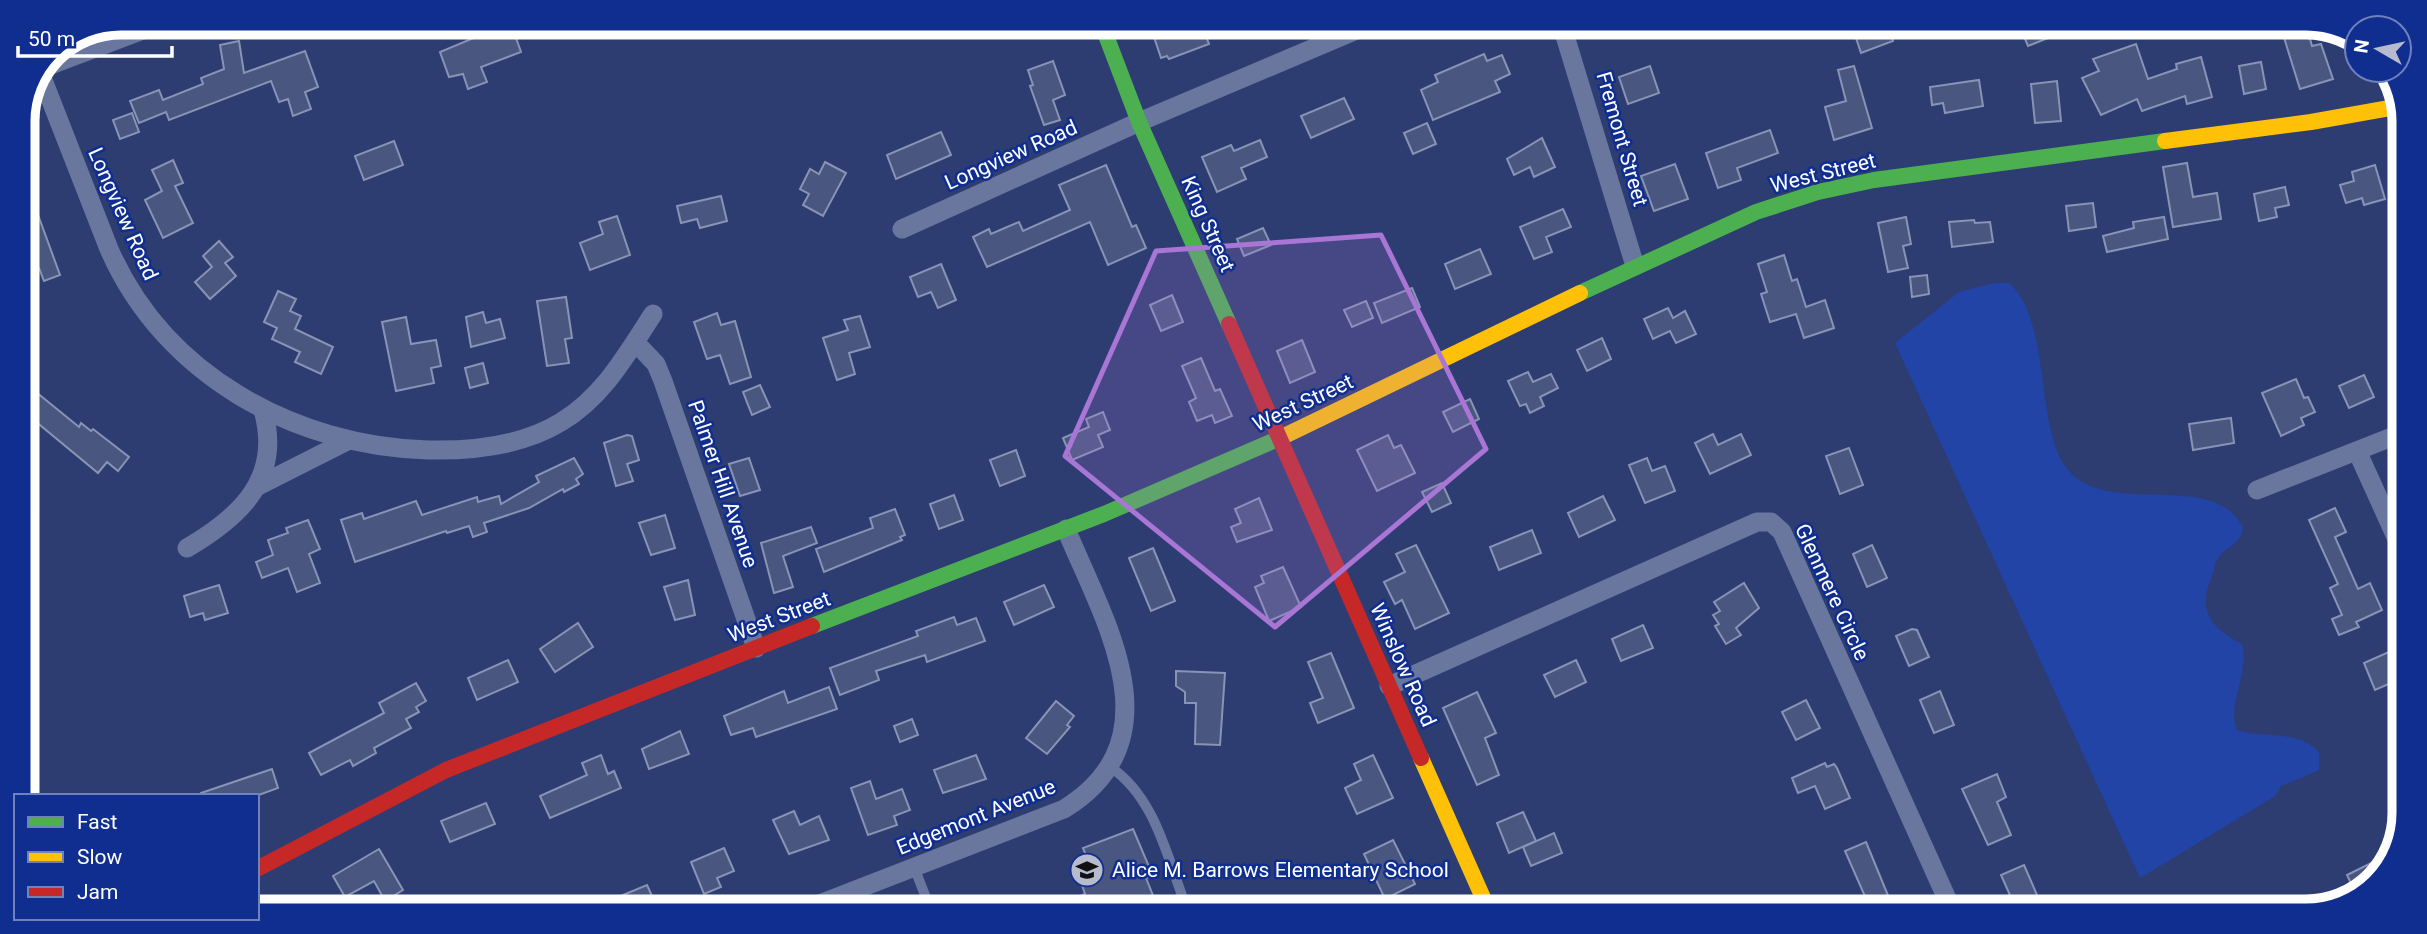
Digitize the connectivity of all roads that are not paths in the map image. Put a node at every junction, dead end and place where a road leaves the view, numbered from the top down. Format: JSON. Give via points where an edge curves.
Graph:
{"nodes":[{"id":1,"x":129,"y":35,"type":"edge"},
{"id":2,"x":1106,"y":35,"type":"edge"},
{"id":3,"x":1345,"y":35,"type":"edge"},
{"id":4,"x":1565,"y":35,"type":"edge"},
{"id":5,"x":59,"y":62,"type":"edge"},
{"id":6,"x":44,"y":84,"type":"edge"},
{"id":7,"x":2391,"y":108,"type":"edge"},
{"id":8,"x":1139,"y":122,"type":"junction"},
{"id":9,"x":902,"y":229,"type":"dead end"},
{"id":10,"x":1635,"y":266,"type":"junction"},
{"id":11,"x":653,"y":314,"type":"dead end"},
{"id":12,"x":635,"y":341,"type":"junction"},
{"id":13,"x":263,"y":410,"type":"junction"},
{"id":14,"x":1280,"y":438,"type":"junction"},
{"id":15,"x":2392,"y":438,"type":"edge"},
{"id":16,"x":347,"y":440,"type":"junction"},
{"id":17,"x":2358,"y":453,"type":"junction"},
{"id":18,"x":258,"y":486,"type":"junction"},
{"id":19,"x":2258,"y":490,"type":"dead end"},
{"id":20,"x":2392,"y":528,"type":"edge"},
{"id":21,"x":1066,"y":529,"type":"junction"},
{"id":22,"x":187,"y":548,"type":"dead end"},
{"id":23,"x":756,"y":648,"type":"junction"},
{"id":24,"x":1389,"y":686,"type":"junction"},
{"id":25,"x":1109,"y":766,"type":"junction"},
{"id":26,"x":914,"y":867,"type":"junction"},
{"id":27,"x":259,"y":868,"type":"edge"},
{"id":28,"x":832,"y":899,"type":"edge"},
{"id":29,"x":926,"y":899,"type":"edge"},
{"id":30,"x":1183,"y":899,"type":"edge"},
{"id":31,"x":1484,"y":899,"type":"edge"},
{"id":32,"x":1947,"y":899,"type":"edge"}],
"edges":[{"from":1,"to":5,"type":"street"},
{"from":2,"to":8,"type":"main road","name":"King Street"},
{"from":3,"to":8,"type":"street","name":"Longview Road"},
{"from":4,"to":10,"type":"street","name":"Fremont Street"},
{"from":6,"to":13,"type":"street","name":"Longview Road","via":[[121,276],[160,330],[188,358]]},
{"from":7,"to":10,"type":"main road","name":"West Street","via":[[1845,185],[1756,212]]},
{"from":8,"to":9,"type":"street","name":"Longview Road"},
{"from":8,"to":14,"type":"main road","name":"King Street"},
{"from":10,"to":14,"type":"main road","name":"West Street"},
{"from":11,"to":12,"type":"street","name":"Longview Road"},
{"from":12,"to":16,"type":"street","name":"Longview Road","via":[[605,385],[581,409],[523,439],[448,450]]},
{"from":12,"to":23,"type":"street","name":"Palmer Hill Avenue","via":[[656,364],[663,381]]},
{"from":13,"to":16,"type":"street","name":"Longview Road","via":[[314,432]]},
{"from":13,"to":18,"type":"street","via":[[269,449]]},
{"from":14,"to":21,"type":"main road","name":"West Street"},
{"from":14,"to":24,"type":"main road","name":"Winslow Road"},
{"from":15,"to":17,"type":"street"},
{"from":16,"to":18,"type":"street"},
{"from":17,"to":19,"type":"street"},
{"from":17,"to":20,"type":"street"},
{"from":18,"to":22,"type":"street","via":[[234,515]]},
{"from":21,"to":23,"type":"main road","name":"West Street"},
{"from":21,"to":25,"type":"street","name":"Edgemont Avenue","via":[[1123,673],[1125,723]]},
{"from":23,"to":27,"type":"main road","name":"West Street","via":[[446,770]]},
{"from":24,"to":31,"type":"main road","name":"Winslow Road"},
{"from":24,"to":32,"type":"street","name":"Glenmere Circle","via":[[1757,522],[1771,522],[1782,532]]},
{"from":25,"to":26,"type":"street","name":"Edgemont Avenue","via":[[1091,789],[1064,808]]},
{"from":25,"to":30,"type":"lane","via":[[1144,799]]},
{"from":26,"to":28,"type":"street","name":"Edgemont Avenue"},
{"from":26,"to":29,"type":"lane"}]}
